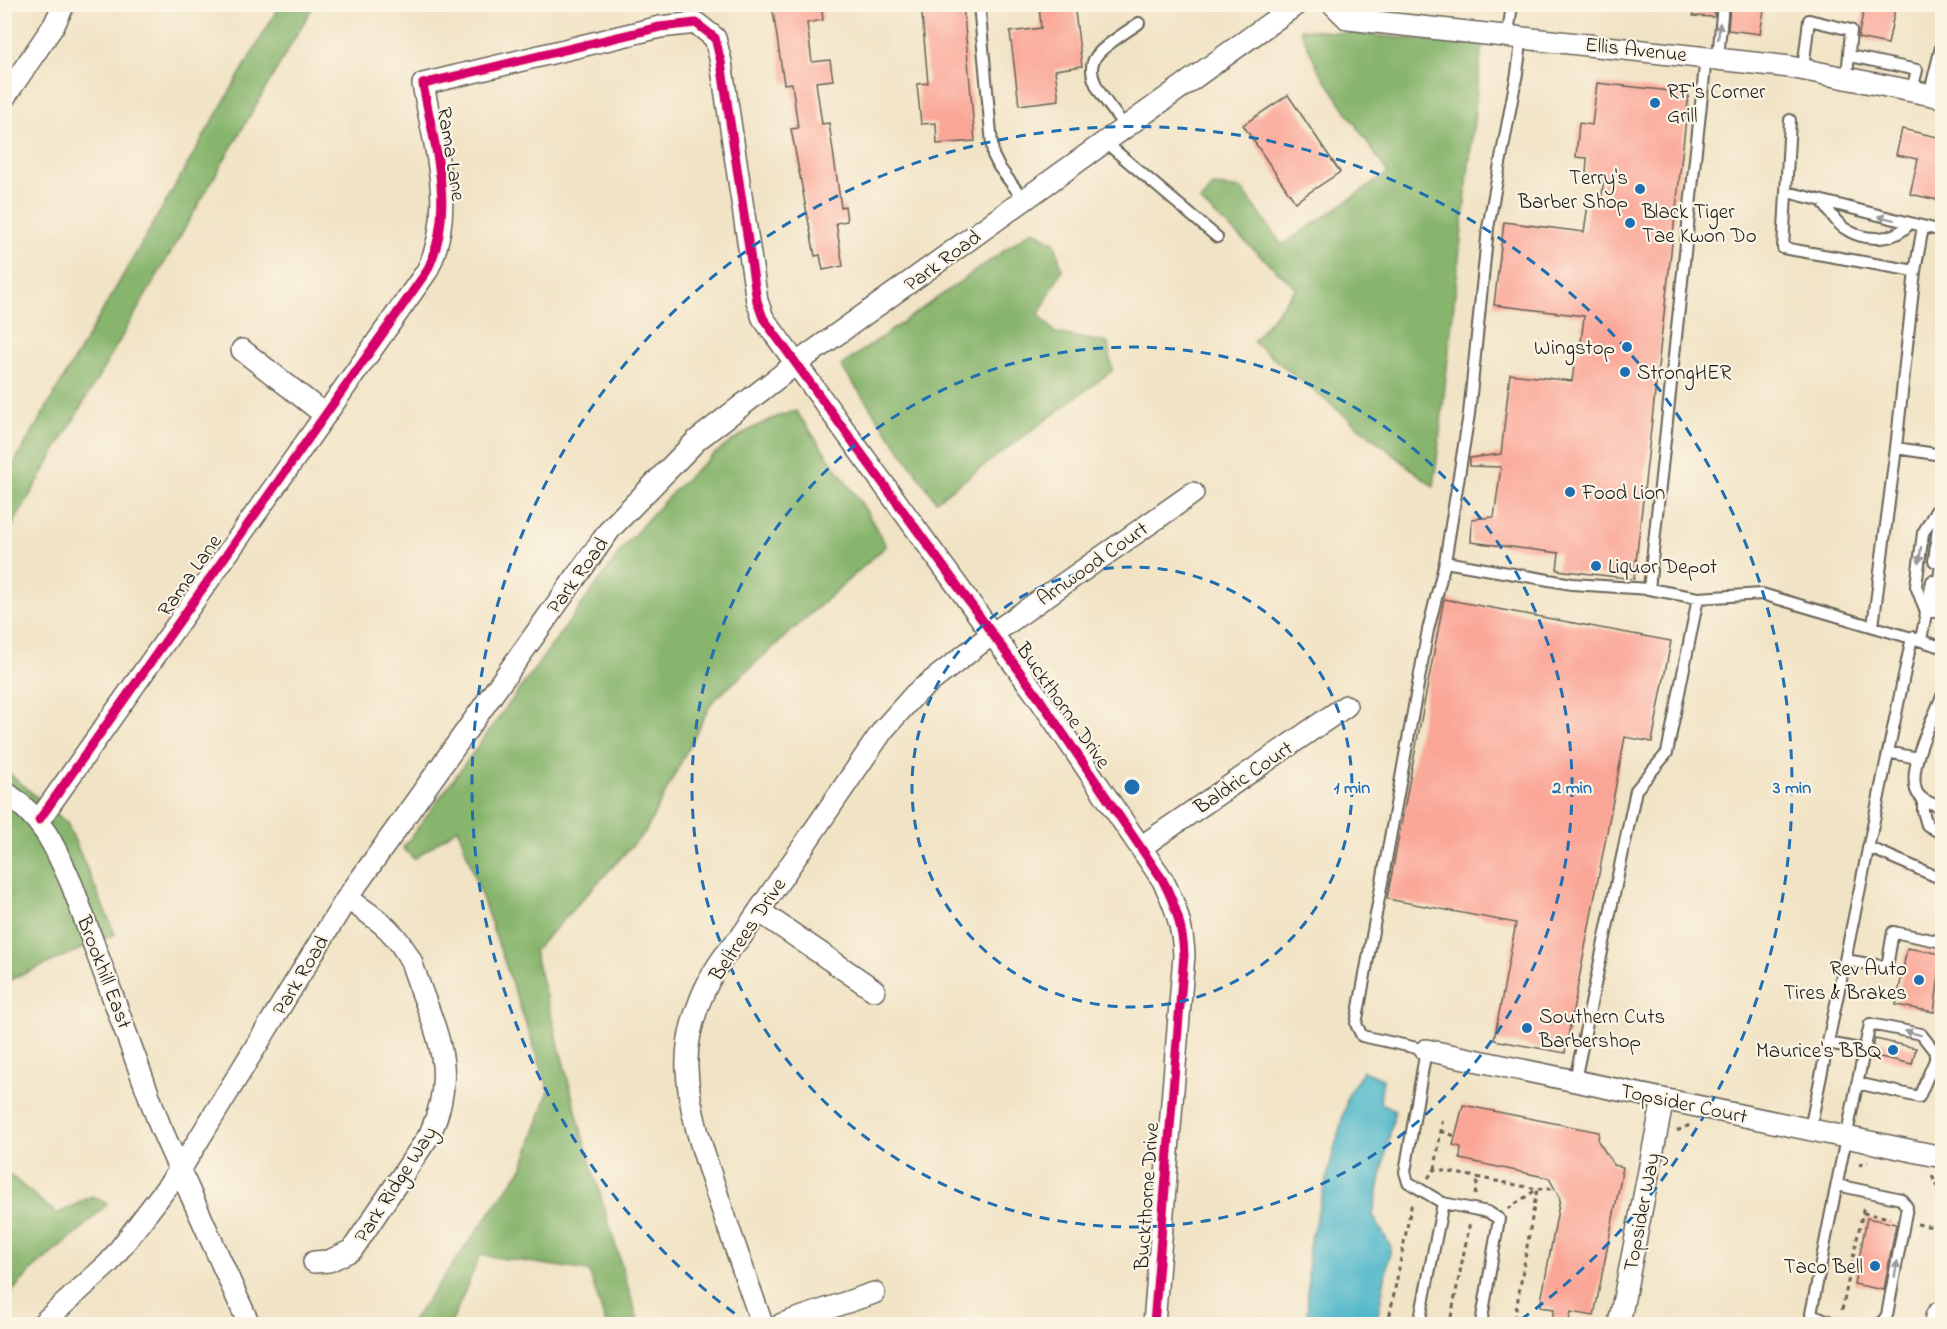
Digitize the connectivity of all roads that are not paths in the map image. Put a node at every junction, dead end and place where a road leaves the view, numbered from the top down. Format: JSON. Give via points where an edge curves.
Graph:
{"nodes":[{"id":1,"x":64,"y":4,"type":"edge"},
{"id":2,"x":979,"y":4,"type":"edge"},
{"id":3,"x":1297,"y":4,"type":"edge"},
{"id":4,"x":1333,"y":4,"type":"edge"},
{"id":5,"x":1512,"y":4,"type":"edge"},
{"id":6,"x":1723,"y":4,"type":"edge"},
{"id":7,"x":1139,"y":23,"type":"dead end"},
{"id":8,"x":1515,"y":36,"type":"junction"},
{"id":9,"x":1942,"y":43,"type":"edge"},
{"id":10,"x":1850,"y":56,"type":"junction"},
{"id":11,"x":1712,"y":58,"type":"junction"},
{"id":12,"x":1803,"y":69,"type":"junction"},
{"id":13,"x":1847,"y":77,"type":"junction"},
{"id":14,"x":1928,"y":95,"type":"edge"},
{"id":15,"x":4,"y":98,"type":"edge"},
{"id":16,"x":1790,"y":120,"type":"dead end"},
{"id":17,"x":1125,"y":127,"type":"junction"},
{"id":18,"x":1105,"y":142,"type":"junction"},
{"id":19,"x":1787,"y":192,"type":"junction"},
{"id":20,"x":1024,"y":200,"type":"junction"},
{"id":21,"x":1824,"y":202,"type":"junction"},
{"id":22,"x":1909,"y":224,"type":"junction"},
{"id":23,"x":1923,"y":227,"type":"junction"},
{"id":24,"x":1942,"y":231,"type":"edge"},
{"id":25,"x":1217,"y":237,"type":"dead end"},
{"id":26,"x":1915,"y":271,"type":"junction"},
{"id":27,"x":242,"y":350,"type":"dead end"},
{"id":28,"x":797,"y":363,"type":"junction"},
{"id":29,"x":324,"y":414,"type":"junction"},
{"id":30,"x":1896,"y":448,"type":"junction"},
{"id":31,"x":1942,"y":455,"type":"edge"},
{"id":32,"x":1192,"y":493,"type":"dead end"},
{"id":33,"x":1942,"y":502,"type":"edge"},
{"id":34,"x":1938,"y":557,"type":"edge"},
{"id":35,"x":1445,"y":562,"type":"junction"},
{"id":36,"x":1937,"y":583,"type":"edge"},
{"id":37,"x":1649,"y":589,"type":"junction"},
{"id":38,"x":1942,"y":597,"type":"edge"},
{"id":39,"x":1698,"y":598,"type":"junction"},
{"id":40,"x":1925,"y":610,"type":"junction"},
{"id":41,"x":1942,"y":613,"type":"edge"},
{"id":42,"x":1873,"y":626,"type":"junction"},
{"id":43,"x":992,"y":634,"type":"junction"},
{"id":44,"x":1916,"y":639,"type":"junction"},
{"id":45,"x":1942,"y":647,"type":"edge"},
{"id":46,"x":1942,"y":696,"type":"edge"},
{"id":47,"x":1346,"y":706,"type":"dead end"},
{"id":48,"x":1888,"y":752,"type":"junction"},
{"id":49,"x":1917,"y":758,"type":"junction"},
{"id":50,"x":4,"y":790,"type":"edge"},
{"id":51,"x":1923,"y":800,"type":"junction"},
{"id":52,"x":1942,"y":807,"type":"edge"},
{"id":53,"x":39,"y":820,"type":"junction"},
{"id":54,"x":1942,"y":834,"type":"edge"},
{"id":55,"x":1141,"y":847,"type":"junction"},
{"id":56,"x":1868,"y":847,"type":"junction"},
{"id":57,"x":1942,"y":879,"type":"edge"},
{"id":58,"x":347,"y":898,"type":"junction"},
{"id":59,"x":759,"y":911,"type":"junction"},
{"id":60,"x":1942,"y":942,"type":"edge"},
{"id":61,"x":1845,"y":960,"type":"junction"},
{"id":62,"x":874,"y":990,"type":"dead end"},
{"id":63,"x":1828,"y":1043,"type":"junction"},
{"id":64,"x":1426,"y":1050,"type":"junction"},
{"id":65,"x":1864,"y":1050,"type":"junction"},
{"id":66,"x":1939,"y":1061,"type":"edge"},
{"id":67,"x":1575,"y":1080,"type":"junction"},
{"id":68,"x":1857,"y":1083,"type":"junction"},
{"id":69,"x":1663,"y":1099,"type":"junction"},
{"id":70,"x":1810,"y":1129,"type":"junction"},
{"id":71,"x":1846,"y":1136,"type":"junction"},
{"id":72,"x":1942,"y":1157,"type":"edge"},
{"id":73,"x":180,"y":1170,"type":"junction"},
{"id":74,"x":1837,"y":1185,"type":"junction"},
{"id":75,"x":1443,"y":1203,"type":"junction"},
{"id":76,"x":314,"y":1263,"type":"dead end"},
{"id":77,"x":874,"y":1293,"type":"dead end"},
{"id":78,"x":1942,"y":1317,"type":"edge"},
{"id":79,"x":42,"y":1324,"type":"edge"},
{"id":80,"x":249,"y":1324,"type":"edge"},
{"id":81,"x":762,"y":1324,"type":"edge"},
{"id":82,"x":782,"y":1324,"type":"edge"},
{"id":83,"x":1154,"y":1324,"type":"edge"},
{"id":84,"x":1419,"y":1324,"type":"edge"},
{"id":85,"x":1481,"y":1324,"type":"edge"},
{"id":86,"x":1619,"y":1324,"type":"edge"},
{"id":87,"x":1836,"y":1324,"type":"edge"},
{"id":88,"x":1881,"y":1324,"type":"edge"},
{"id":89,"x":1941,"y":1324,"type":"edge"}],
"edges":[{"from":1,"to":15,"type":"street"},
{"from":2,"to":20,"type":"lane","via":[[993,155]]},
{"from":3,"to":17,"type":"street","name":"Park Road"},
{"from":4,"to":8,"type":"street","name":"Ellis Avenue","via":[[1348,19]]},
{"from":5,"to":8,"type":"lane"},
{"from":11,"to":6,"type":"lane","one_way":true},
{"from":7,"to":17,"type":"lane","via":[[1095,57],[1091,70]]},
{"from":8,"to":11,"type":"street","name":"Ellis Avenue"},
{"from":8,"to":35,"type":"lane","via":[[1517,73],[1488,228],[1469,414]]},
{"from":9,"to":14,"type":"lane"},
{"from":10,"to":12,"type":"lane","via":[[1851,30],[1809,20]]},
{"from":10,"to":13,"type":"lane"},
{"from":10,"to":14,"type":"lane","via":[[1917,70]]},
{"from":11,"to":12,"type":"street","name":"Ellis Avenue"},
{"from":11,"to":37,"type":"lane"},
{"from":12,"to":13,"type":"street","name":"Ellis Avenue"},
{"from":13,"to":14,"type":"street","name":"Ellis Avenue"},
{"from":16,"to":19,"type":"lane"},
{"from":17,"to":18,"type":"street","name":"Park Road"},
{"from":18,"to":20,"type":"street","name":"Park Road"},
{"from":18,"to":25,"type":"lane"},
{"from":19,"to":21,"type":"lane"},
{"from":19,"to":26,"type":"lane","via":[[1783,248]]},
{"from":20,"to":28,"type":"street","name":"Park Road"},
{"from":22,"to":21,"type":"lane","one_way":true},
{"from":21,"to":22,"type":"lane","via":[[1846,230],[1889,238]]},
{"from":22,"to":23,"type":"lane"},
{"from":23,"to":24,"type":"lane"},
{"from":23,"to":26,"type":"lane"},
{"from":26,"to":30,"type":"lane"},
{"from":27,"to":29,"type":"street"},
{"from":28,"to":29,"type":"street","name":"Rama Lane","via":[[768,325],[757,302],[715,38],[696,23],[660,27],[423,84],[444,203],[440,238],[427,271]]},
{"from":28,"to":43,"type":"street","name":"Buckthorne Drive"},
{"from":28,"to":58,"type":"street","name":"Park Road","via":[[697,440],[611,528]]},
{"from":29,"to":53,"type":"street","name":"Rama Lane"},
{"from":30,"to":31,"type":"lane"},
{"from":30,"to":42,"type":"lane"},
{"from":32,"to":43,"type":"street","name":"Arnwood Court"},
{"from":33,"to":34,"type":"lane"},
{"from":33,"to":40,"type":"lane","one_way":true,"via":[[1923,534],[1916,586]]},
{"from":34,"to":40,"type":"lane","via":[[1939,580]]},
{"from":35,"to":37,"type":"lane","via":[[1572,584]]},
{"from":35,"to":64,"type":"lane","via":[[1428,630],[1356,1024],[1362,1036]]},
{"from":36,"to":40,"type":"lane"},
{"from":37,"to":39,"type":"lane"},
{"from":38,"to":40,"type":"lane"},
{"from":39,"to":42,"type":"lane","via":[[1761,594]]},
{"from":39,"to":67,"type":"lane","via":[[1667,753],[1636,790]]},
{"from":40,"to":41,"type":"lane"},
{"from":40,"to":44,"type":"lane"},
{"from":42,"to":44,"type":"lane"},
{"from":43,"to":55,"type":"street","name":"Buckthorne Drive"},
{"from":43,"to":59,"type":"street","name":"Beltrees Drive","via":[[915,694],[894,717]]},
{"from":44,"to":45,"type":"lane"},
{"from":44,"to":48,"type":"lane"},
{"from":46,"to":49,"type":"lane"},
{"from":47,"to":55,"type":"street","name":"Baldric Court"},
{"from":48,"to":49,"type":"lane"},
{"from":48,"to":56,"type":"lane"},
{"from":49,"to":51,"type":"lane","via":[[1916,790]]},
{"from":50,"to":53,"type":"street","name":"Brookhill East"},
{"from":51,"to":52,"type":"lane"},
{"from":51,"to":54,"type":"lane","via":[[1927,825]]},
{"from":53,"to":73,"type":"street","name":"Brookhill East","via":[[72,885],[160,1126]]},
{"from":55,"to":83,"type":"street","name":"Buckthorne Drive","via":[[1171,896],[1184,955]]},
{"from":56,"to":57,"type":"lane"},
{"from":56,"to":61,"type":"lane"},
{"from":58,"to":73,"type":"street","name":"Park Road"},
{"from":58,"to":76,"type":"street","name":"Park Ridge Way","via":[[394,932],[403,946],[446,1072],[440,1114],[430,1134],[352,1250]]},
{"from":59,"to":62,"type":"street"},
{"from":59,"to":81,"type":"street","name":"Beltrees Drive","via":[[711,978],[689,1037],[687,1068],[705,1156]]},
{"from":60,"to":61,"type":"lane","via":[[1893,932],[1887,967]]},
{"from":61,"to":63,"type":"lane"},
{"from":63,"to":65,"type":"lane"},
{"from":63,"to":70,"type":"lane"},
{"from":64,"to":67,"type":"street","name":"Topsider Court"},
{"from":64,"to":75,"type":"lane","via":[[1405,1172],[1408,1182]]},
{"from":66,"to":65,"type":"lane","one_way":true,"via":[[1920,1034],[1870,1024]]},
{"from":65,"to":68,"type":"lane"},
{"from":66,"to":68,"type":"lane","via":[[1919,1097]]},
{"from":67,"to":69,"type":"street","name":"Topsider Court"},
{"from":68,"to":71,"type":"lane"},
{"from":69,"to":70,"type":"street","name":"Topsider Court"},
{"from":69,"to":86,"type":"street","name":"Topsider Way"},
{"from":70,"to":71,"type":"street","name":"Topsider Court"},
{"from":71,"to":72,"type":"street","name":"Topsider Court"},
{"from":71,"to":74,"type":"lane"},
{"from":73,"to":79,"type":"street","name":"Park Road","via":[[109,1263]]},
{"from":73,"to":80,"type":"street","name":"Brookhill East"},
{"from":74,"to":87,"type":"lane","via":[[1811,1314]]},
{"from":88,"to":74,"type":"lane","one_way":true,"via":[[1887,1315],[1907,1207],[1905,1202],[1886,1194]]},
{"from":75,"to":84,"type":"lane"},
{"from":75,"to":85,"type":"lane","via":[[1494,1214],[1499,1219]]},
{"from":77,"to":82,"type":"street"},
{"from":78,"to":89,"type":"main road"}]}
